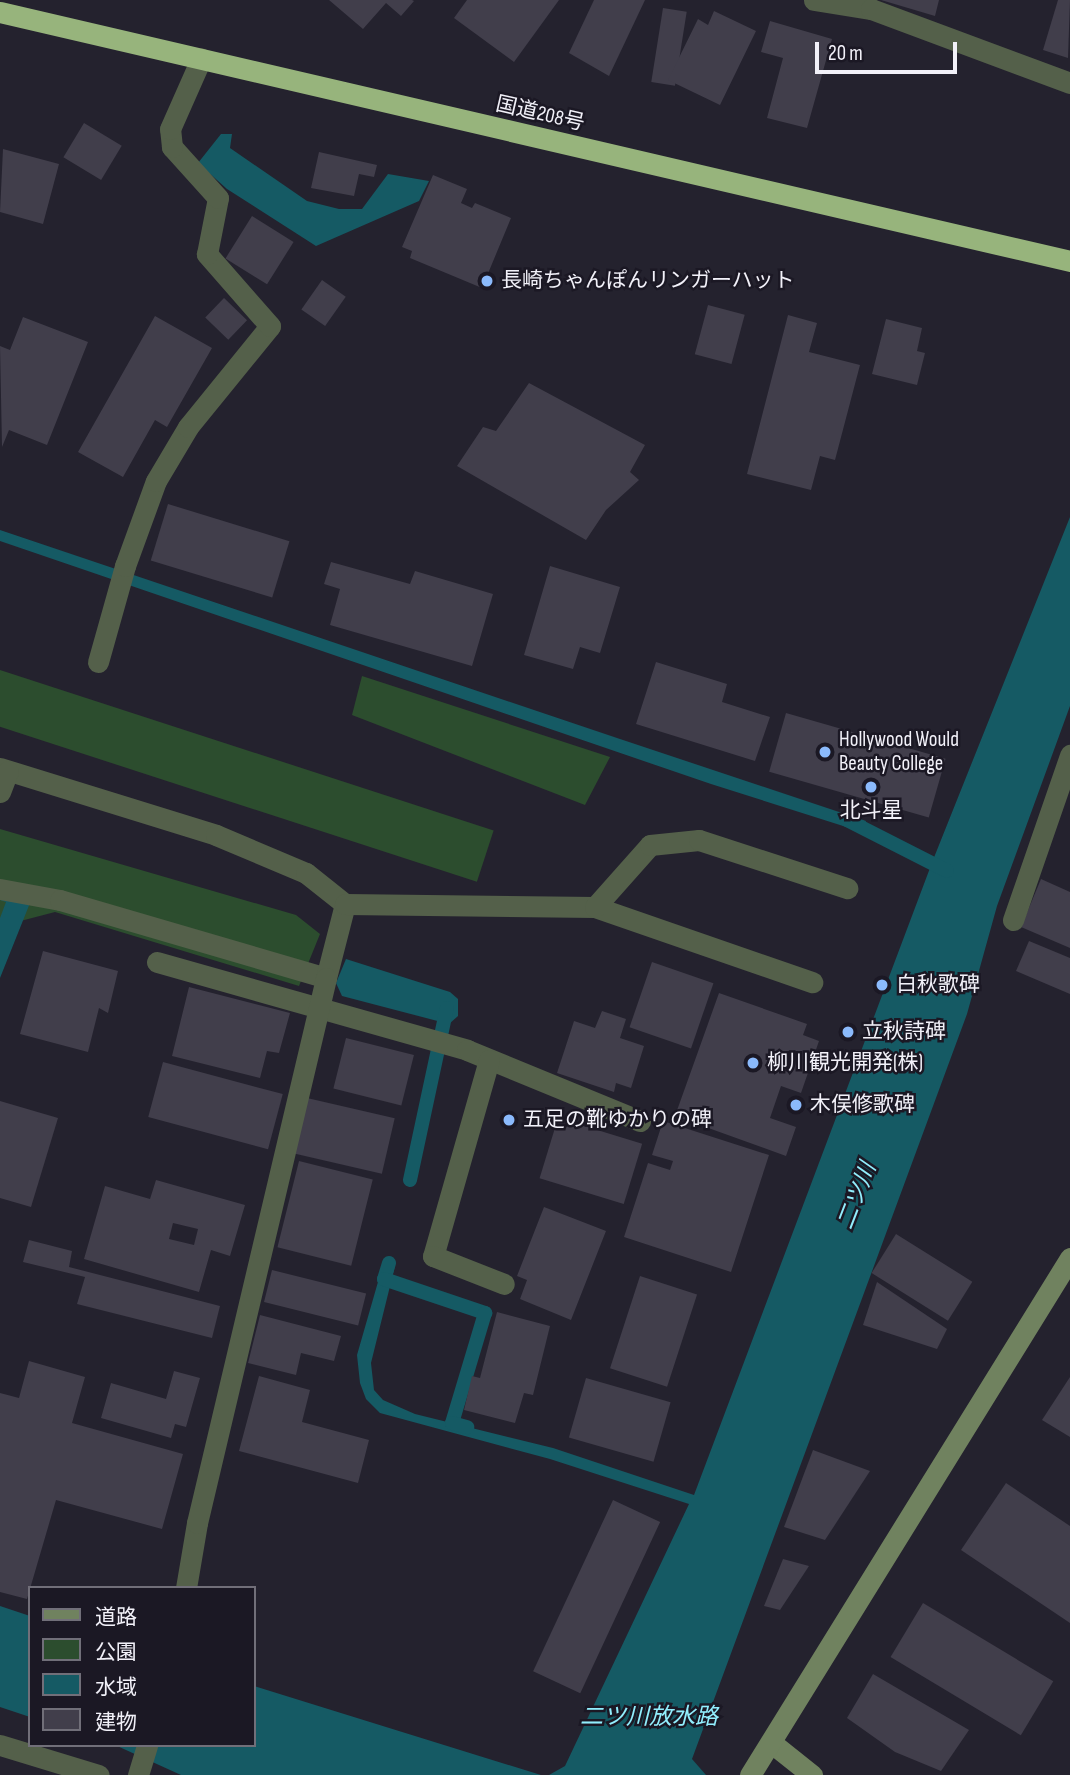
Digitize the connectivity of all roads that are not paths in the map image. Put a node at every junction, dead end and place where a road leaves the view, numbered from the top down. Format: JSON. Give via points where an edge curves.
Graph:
{"nodes":[{"id":1,"x":814,"y":0,"type":"edge"},
{"id":2,"x":0,"y":12,"type":"edge"},
{"id":3,"x":201,"y":59,"type":"junction"},
{"id":4,"x":1070,"y":83,"type":"edge"},
{"id":5,"x":1070,"y":261,"type":"edge"},
{"id":6,"x":97,"y":662,"type":"dead end"},
{"id":7,"x":1070,"y":755,"type":"edge"},
{"id":8,"x":4,"y":770,"type":"edge"},
{"id":9,"x":0,"y":792,"type":"edge"},
{"id":10,"x":847,"y":888,"type":"dead end"},
{"id":11,"x":0,"y":889,"type":"edge"},
{"id":12,"x":345,"y":904,"type":"junction"},
{"id":13,"x":595,"y":907,"type":"junction"},
{"id":14,"x":1013,"y":920,"type":"dead end"},
{"id":15,"x":157,"y":962,"type":"dead end"},
{"id":16,"x":326,"y":978,"type":"junction"},
{"id":17,"x":812,"y":982,"type":"dead end"},
{"id":18,"x":319,"y":1007,"type":"junction"},
{"id":19,"x":489,"y":1060,"type":"junction"},
{"id":20,"x":640,"y":1121,"type":"dead end"},
{"id":21,"x":1070,"y":1258,"type":"edge"},
{"id":22,"x":504,"y":1284,"type":"dead end"},
{"id":23,"x":186,"y":1586,"type":"edge"},
{"id":24,"x":773,"y":1744,"type":"junction"},
{"id":25,"x":0,"y":1745,"type":"edge"},
{"id":26,"x":99,"y":1775,"type":"edge"},
{"id":27,"x":750,"y":1775,"type":"edge"},
{"id":28,"x":812,"y":1775,"type":"edge"}],
"edges":[{"from":1,"to":4,"type":"street","via":[[871,9]]},
{"from":2,"to":3,"type":"highway","name":"国道208号"},
{"from":3,"to":5,"type":"highway","name":"国道208号"},
{"from":3,"to":6,"type":"street","via":[[170,129],[172,147],[218,198],[207,254],[270,326],[188,427],[156,481]]},
{"from":7,"to":14,"type":"street"},
{"from":8,"to":9,"type":"street"},
{"from":8,"to":12,"type":"street","via":[[216,835],[306,873]]},
{"from":10,"to":13,"type":"street","via":[[699,840],[650,845]]},
{"from":11,"to":16,"type":"street","via":[[60,900]]},
{"from":12,"to":13,"type":"street"},
{"from":12,"to":16,"type":"street"},
{"from":13,"to":17,"type":"street"},
{"from":15,"to":18,"type":"street"},
{"from":16,"to":18,"type":"street"},
{"from":18,"to":19,"type":"street"},
{"from":18,"to":23,"type":"street","via":[[197,1523]]},
{"from":19,"to":20,"type":"street"},
{"from":19,"to":22,"type":"street","via":[[433,1256]]},
{"from":21,"to":24,"type":"street"},
{"from":24,"to":27,"type":"street"},
{"from":24,"to":28,"type":"street"},
{"from":25,"to":26,"type":"street"}]}
